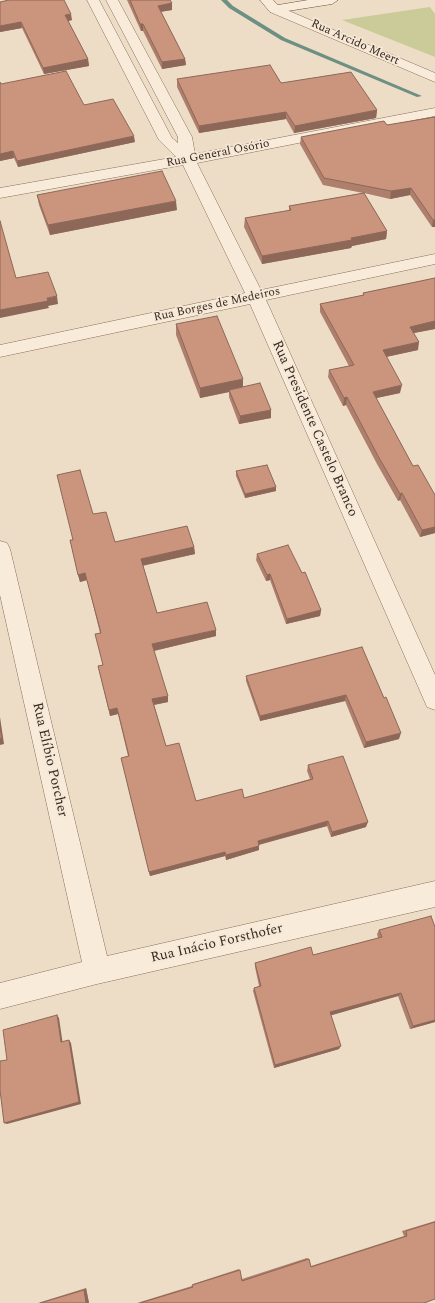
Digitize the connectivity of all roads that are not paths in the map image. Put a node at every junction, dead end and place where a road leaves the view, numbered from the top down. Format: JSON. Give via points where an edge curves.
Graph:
{"nodes":[{"id":1,"x":93,"y":0,"type":"edge"},
{"id":2,"x":112,"y":0,"type":"edge"},
{"id":3,"x":332,"y":0,"type":"edge"},
{"id":4,"x":271,"y":4,"type":"edge"},
{"id":5,"x":435,"y":78,"type":"edge"},
{"id":6,"x":435,"y":112,"type":"edge"},
{"id":7,"x":188,"y":160,"type":"junction"},
{"id":8,"x":0,"y":193,"type":"edge"},
{"id":9,"x":435,"y":259,"type":"edge"},
{"id":10,"x":255,"y":296,"type":"junction"},
{"id":11,"x":0,"y":351,"type":"edge"},
{"id":12,"x":0,"y":549,"type":"edge"},
{"id":13,"x":435,"y":700,"type":"edge"},
{"id":14,"x":435,"y":894,"type":"edge"},
{"id":15,"x":97,"y":971,"type":"junction"},
{"id":16,"x":0,"y":996,"type":"edge"}],
"edges":[{"from":1,"to":7,"type":"street","name":"Rua Presidente Castelo Branco","via":[[166,140]]},
{"from":2,"to":7,"type":"street","name":"Rua Presidente Castelo Branco","via":[[184,137]]},
{"from":3,"to":4,"type":"street"},
{"from":4,"to":5,"type":"street","name":"Rua Arcido Meert"},
{"from":6,"to":7,"type":"street","name":"Rua General Osório"},
{"from":7,"to":8,"type":"street","name":"Rua General Osório"},
{"from":7,"to":10,"type":"street","name":"Rua Presidente Castelo Branco"},
{"from":9,"to":10,"type":"street","name":"Rua Borges de Medeiros"},
{"from":10,"to":11,"type":"street","name":"Rua Borges de Medeiros"},
{"from":10,"to":13,"type":"street","name":"Rua Presidente Castelo Branco"},
{"from":12,"to":15,"type":"street","name":"Rua Elíbio Porcher"},
{"from":14,"to":15,"type":"street","name":"Rua Inácio Forsthofer"},
{"from":15,"to":16,"type":"street","name":"Rua Inácio Forsthofer"}]}
